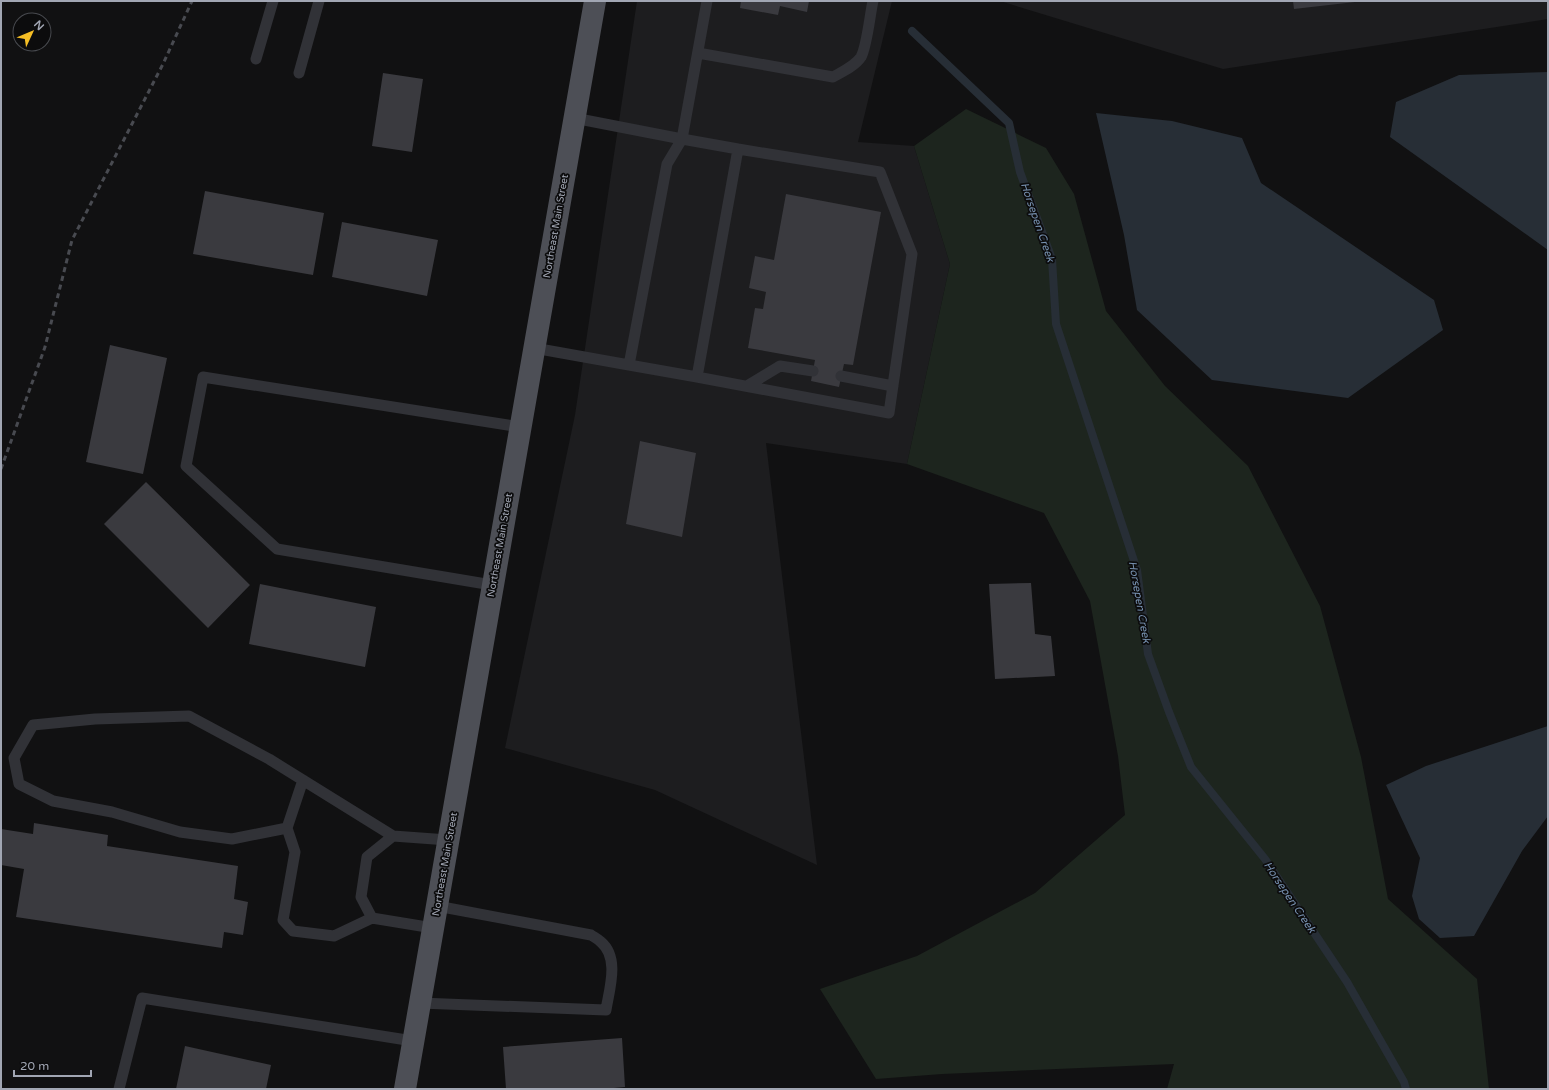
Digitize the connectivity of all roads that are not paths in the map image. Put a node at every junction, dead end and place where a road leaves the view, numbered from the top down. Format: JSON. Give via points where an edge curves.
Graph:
{"nodes":[{"id":1,"x":273,"y":1,"type":"edge"},
{"id":2,"x":319,"y":1,"type":"edge"},
{"id":3,"x":595,"y":1,"type":"edge"},
{"id":4,"x":707,"y":1,"type":"edge"},
{"id":5,"x":873,"y":1,"type":"edge"},
{"id":6,"x":698,"y":53,"type":"junction"},
{"id":7,"x":256,"y":59,"type":"dead end"},
{"id":8,"x":299,"y":73,"type":"dead end"},
{"id":9,"x":574,"y":118,"type":"junction"},
{"id":10,"x":682,"y":139,"type":"junction"},
{"id":11,"x":738,"y":149,"type":"junction"},
{"id":12,"x":534,"y":348,"type":"junction"},
{"id":13,"x":629,"y":365,"type":"junction"},
{"id":14,"x":813,"y":371,"type":"dead end"},
{"id":15,"x":841,"y":376,"type":"dead end"},
{"id":16,"x":697,"y":377,"type":"junction"},
{"id":17,"x":747,"y":386,"type":"junction"},
{"id":18,"x":893,"y":386,"type":"junction"},
{"id":19,"x":520,"y":427,"type":"junction"},
{"id":20,"x":492,"y":585,"type":"junction"},
{"id":21,"x":303,"y":780,"type":"junction"},
{"id":22,"x":287,"y":828,"type":"junction"},
{"id":23,"x":393,"y":836,"type":"junction"},
{"id":24,"x":448,"y":840,"type":"junction"},
{"id":25,"x":437,"y":906,"type":"junction"},
{"id":26,"x":372,"y":918,"type":"junction"},
{"id":27,"x":433,"y":928,"type":"junction"},
{"id":28,"x":420,"y":1003,"type":"junction"},
{"id":29,"x":413,"y":1041,"type":"junction"},
{"id":30,"x":119,"y":1089,"type":"edge"},
{"id":31,"x":405,"y":1089,"type":"edge"}],
"edges":[{"from":1,"to":7,"type":"lane"},
{"from":2,"to":8,"type":"lane"},
{"from":3,"to":9,"type":"main road","name":"Northeast Main Street"},
{"from":4,"to":6,"type":"lane"},
{"from":5,"to":6,"type":"lane","via":[[861,57],[833,77]]},
{"from":6,"to":10,"type":"lane"},
{"from":9,"to":10,"type":"lane"},
{"from":9,"to":12,"type":"main road","name":"Northeast Main Street"},
{"from":10,"to":11,"type":"lane"},
{"from":10,"to":13,"type":"lane","via":[[667,164]]},
{"from":11,"to":16,"type":"lane"},
{"from":11,"to":18,"type":"lane","via":[[880,172],[912,254]]},
{"from":12,"to":13,"type":"lane"},
{"from":12,"to":19,"type":"main road","name":"Northeast Main Street"},
{"from":13,"to":16,"type":"lane"},
{"from":14,"to":17,"type":"lane","via":[[780,366]]},
{"from":15,"to":18,"type":"lane"},
{"from":16,"to":17,"type":"lane"},
{"from":17,"to":18,"type":"lane","via":[[889,413]]},
{"from":19,"to":20,"type":"main road","name":"Northeast Main Street"},
{"from":19,"to":20,"type":"lane","via":[[204,377],[186,466],[277,549]]},
{"from":20,"to":24,"type":"main road","name":"Northeast Main Street"},
{"from":21,"to":22,"type":"lane"},
{"from":21,"to":22,"type":"lane","via":[[190,716],[95,719],[33,725],[14,758],[19,784],[53,802],[112,812],[180,832],[232,839]]},
{"from":21,"to":23,"type":"lane"},
{"from":22,"to":26,"type":"lane","via":[[295,852],[283,920],[293,931],[334,936]]},
{"from":23,"to":24,"type":"lane"},
{"from":23,"to":26,"type":"lane","via":[[367,857],[361,897]]},
{"from":24,"to":25,"type":"main road","name":"Northeast Main Street"},
{"from":25,"to":27,"type":"main road","name":"Northeast Main Street"},
{"from":25,"to":28,"type":"lane","via":[[591,935],[602,942],[610,956],[612,972],[606,1010]]},
{"from":26,"to":27,"type":"lane"},
{"from":27,"to":28,"type":"main road","name":"Northeast Main Street"},
{"from":28,"to":29,"type":"main road","name":"Northeast Main Street"},
{"from":29,"to":30,"type":"lane","via":[[142,998]]},
{"from":29,"to":31,"type":"main road","name":"Northeast Main Street"}]}
